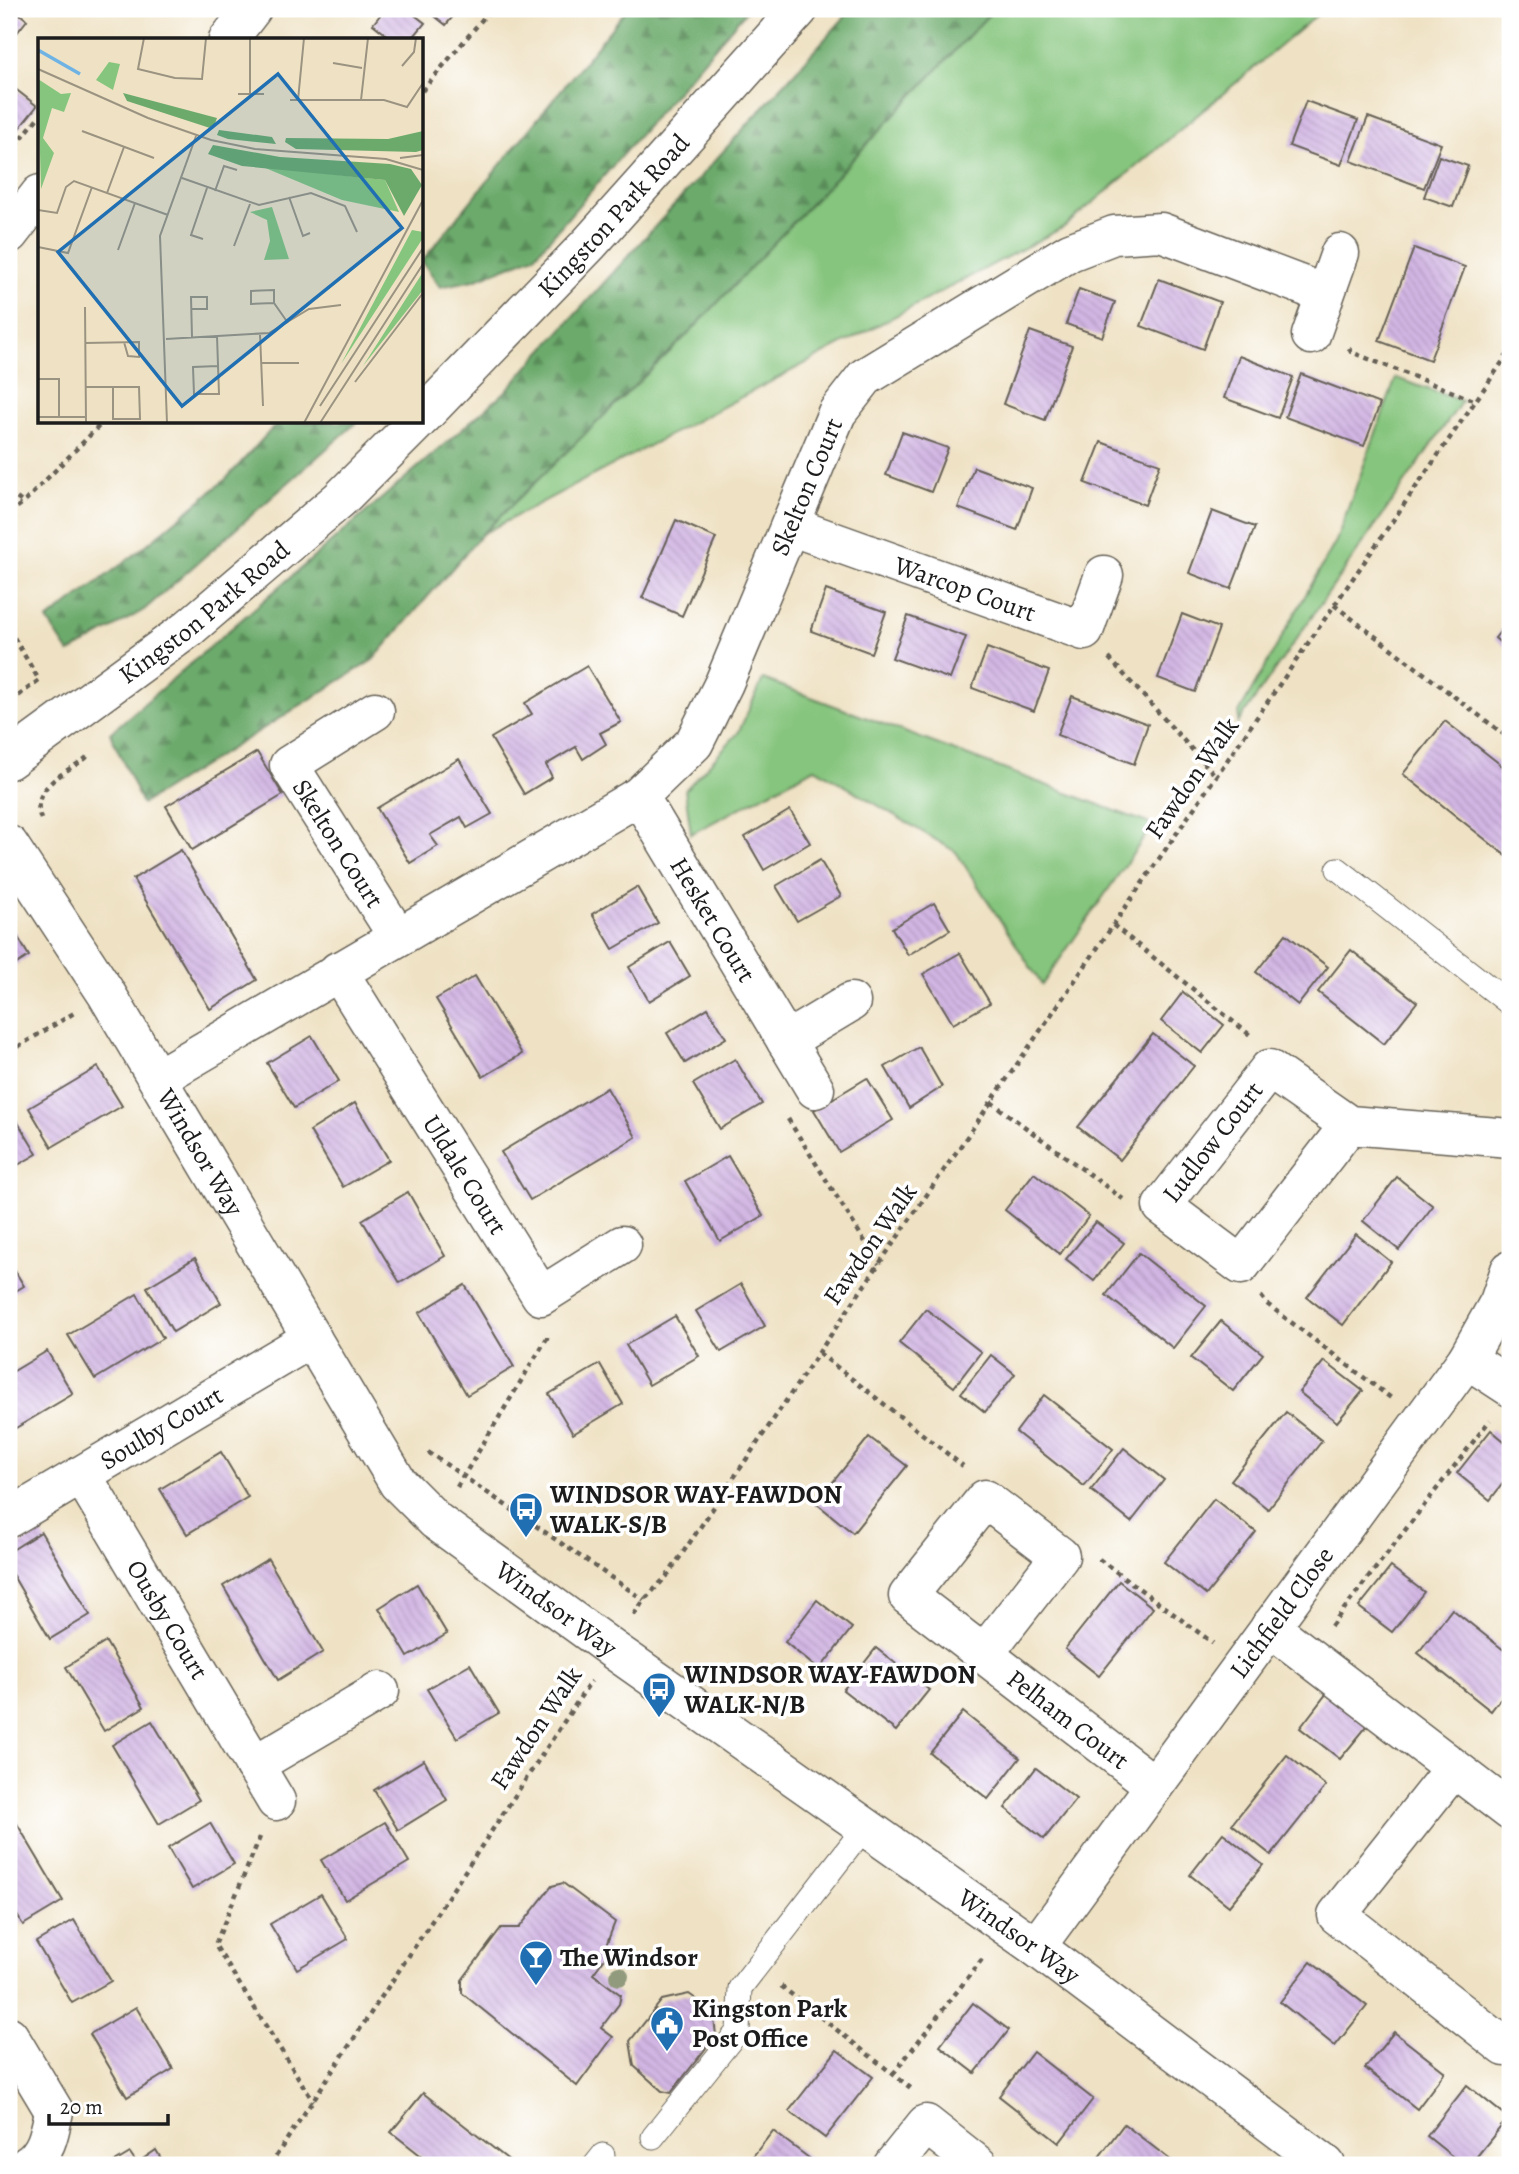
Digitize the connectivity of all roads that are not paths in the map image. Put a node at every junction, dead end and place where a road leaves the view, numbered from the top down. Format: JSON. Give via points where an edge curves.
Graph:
{"nodes":[{"id":1,"x":252,"y":9,"type":"edge"},
{"id":2,"x":799,"y":9,"type":"edge"},
{"id":3,"x":230,"y":38,"type":"edge"},
{"id":4,"x":38,"y":196,"type":"edge"},
{"id":5,"x":10,"y":231,"type":"edge"},
{"id":6,"x":1340,"y":253,"type":"dead end"},
{"id":7,"x":1325,"y":294,"type":"junction"},
{"id":8,"x":1311,"y":334,"type":"dead end"},
{"id":9,"x":424,"y":415,"type":"edge"},
{"id":10,"x":415,"y":424,"type":"edge"},
{"id":11,"x":790,"y":526,"type":"junction"},
{"id":12,"x":1104,"y":575,"type":"dead end"},
{"id":13,"x":375,"y":710,"type":"dead end"},
{"id":14,"x":9,"y":760,"type":"edge"},
{"id":15,"x":639,"y":796,"type":"junction"},
{"id":16,"x":9,"y":845,"type":"edge"},
{"id":17,"x":1338,"y":869,"type":"dead end"},
{"id":18,"x":398,"y":937,"type":"junction"},
{"id":19,"x":338,"y":971,"type":"junction"},
{"id":20,"x":851,"y":1002,"type":"dead end"},
{"id":21,"x":1510,"y":1004,"type":"edge"},
{"id":22,"x":786,"y":1041,"type":"junction"},
{"id":23,"x":158,"y":1078,"type":"junction"},
{"id":24,"x":815,"y":1089,"type":"dead end"},
{"id":25,"x":1349,"y":1125,"type":"junction"},
{"id":26,"x":1510,"y":1138,"type":"edge"},
{"id":27,"x":622,"y":1245,"type":"dead end"},
{"id":28,"x":1510,"y":1270,"type":"edge"},
{"id":29,"x":312,"y":1338,"type":"junction"},
{"id":30,"x":1467,"y":1359,"type":"junction"},
{"id":31,"x":1502,"y":1402,"type":"edge"},
{"id":32,"x":82,"y":1475,"type":"junction"},
{"id":33,"x":9,"y":1518,"type":"edge"},
{"id":34,"x":1270,"y":1627,"type":"junction"},
{"id":35,"x":984,"y":1654,"type":"junction"},
{"id":36,"x":380,"y":1691,"type":"dead end"},
{"id":37,"x":254,"y":1765,"type":"junction"},
{"id":38,"x":1453,"y":1769,"type":"junction"},
{"id":39,"x":1154,"y":1785,"type":"junction"},
{"id":40,"x":276,"y":1801,"type":"road end"},
{"id":41,"x":1510,"y":1811,"type":"edge"},
{"id":42,"x":866,"y":1827,"type":"junction"},
{"id":43,"x":1021,"y":1937,"type":"junction"},
{"id":44,"x":9,"y":2036,"type":"edge"},
{"id":45,"x":1510,"y":2040,"type":"edge"},
{"id":46,"x":653,"y":2137,"type":"dead end"},
{"id":47,"x":28,"y":2165,"type":"edge"},
{"id":48,"x":893,"y":2165,"type":"edge"},
{"id":49,"x":978,"y":2165,"type":"edge"},
{"id":50,"x":1326,"y":2165,"type":"edge"}],
"edges":[{"from":1,"to":3,"type":"street"},
{"from":2,"to":9,"type":"street","name":"Kingston Park Road","via":[[589,244]]},
{"from":4,"to":5,"type":"street"},
{"from":6,"to":7,"type":"street"},
{"from":7,"to":8,"type":"street"},
{"from":7,"to":11,"type":"street","name":"Skelton Court","via":[[1161,232],[1114,234],[1070,252],[865,377],[838,413]]},
{"from":10,"to":14,"type":"street","name":"Kingston Park Road","via":[[340,499],[188,629]]},
{"from":11,"to":12,"type":"street","name":"Warcop Court","via":[[1084,631]]},
{"from":11,"to":15,"type":"street","name":"Skelton Court","via":[[694,743]]},
{"from":13,"to":18,"type":"street","name":"Skelton Court","via":[[289,765]]},
{"from":15,"to":18,"type":"street","name":"Skelton Court"},
{"from":15,"to":22,"type":"street","name":"Hesket Court"},
{"from":16,"to":23,"type":"street","name":"Windsor Way"},
{"from":17,"to":21,"type":"lane"},
{"from":18,"to":19,"type":"street","name":"Skelton Court"},
{"from":19,"to":23,"type":"street","name":"Skelton Court"},
{"from":19,"to":27,"type":"street","name":"Uldale Court","via":[[541,1296]]},
{"from":20,"to":22,"type":"street"},
{"from":22,"to":24,"type":"street","name":"Hesket Court"},
{"from":23,"to":29,"type":"street","name":"Windsor Way"},
{"from":25,"to":25,"type":"street","name":"Ludlow Court","via":[[1241,1265],[1163,1206],[1269,1069]]},
{"from":25,"to":26,"type":"street"},
{"from":28,"to":30,"type":"street","name":"Lichfield Close","via":[[1499,1302]]},
{"from":29,"to":32,"type":"street","name":"Soulby Court"},
{"from":29,"to":42,"type":"street","name":"Windsor Way","via":[[398,1483],[436,1521]]},
{"from":30,"to":31,"type":"street"},
{"from":30,"to":34,"type":"street","name":"Lichfield Close"},
{"from":32,"to":33,"type":"street","name":"Soulby Court"},
{"from":32,"to":37,"type":"street","name":"Ousby Court"},
{"from":34,"to":38,"type":"street"},
{"from":34,"to":39,"type":"street","name":"Lichfield Close"},
{"from":35,"to":35,"type":"street","name":"Pelham Court","via":[[908,1596],[985,1499],[1060,1556]]},
{"from":35,"to":39,"type":"street","name":"Pelham Court"},
{"from":36,"to":37,"type":"street"},
{"from":37,"to":40,"type":"street","name":"Ousby Court"},
{"from":38,"to":41,"type":"street"},
{"from":38,"to":45,"type":"street","via":[[1337,1915],[1504,2047]]},
{"from":39,"to":43,"type":"street","name":"Lichfield Close"},
{"from":42,"to":43,"type":"street","name":"Windsor Way"},
{"from":42,"to":46,"type":"lane","via":[[740,1988],[738,2032]]},
{"from":43,"to":50,"type":"street","name":"Windsor Way"},
{"from":44,"to":47,"type":"street","via":[[54,2111],[49,2138]]},
{"from":48,"to":49,"type":"street","via":[[926,2124]]}]}
